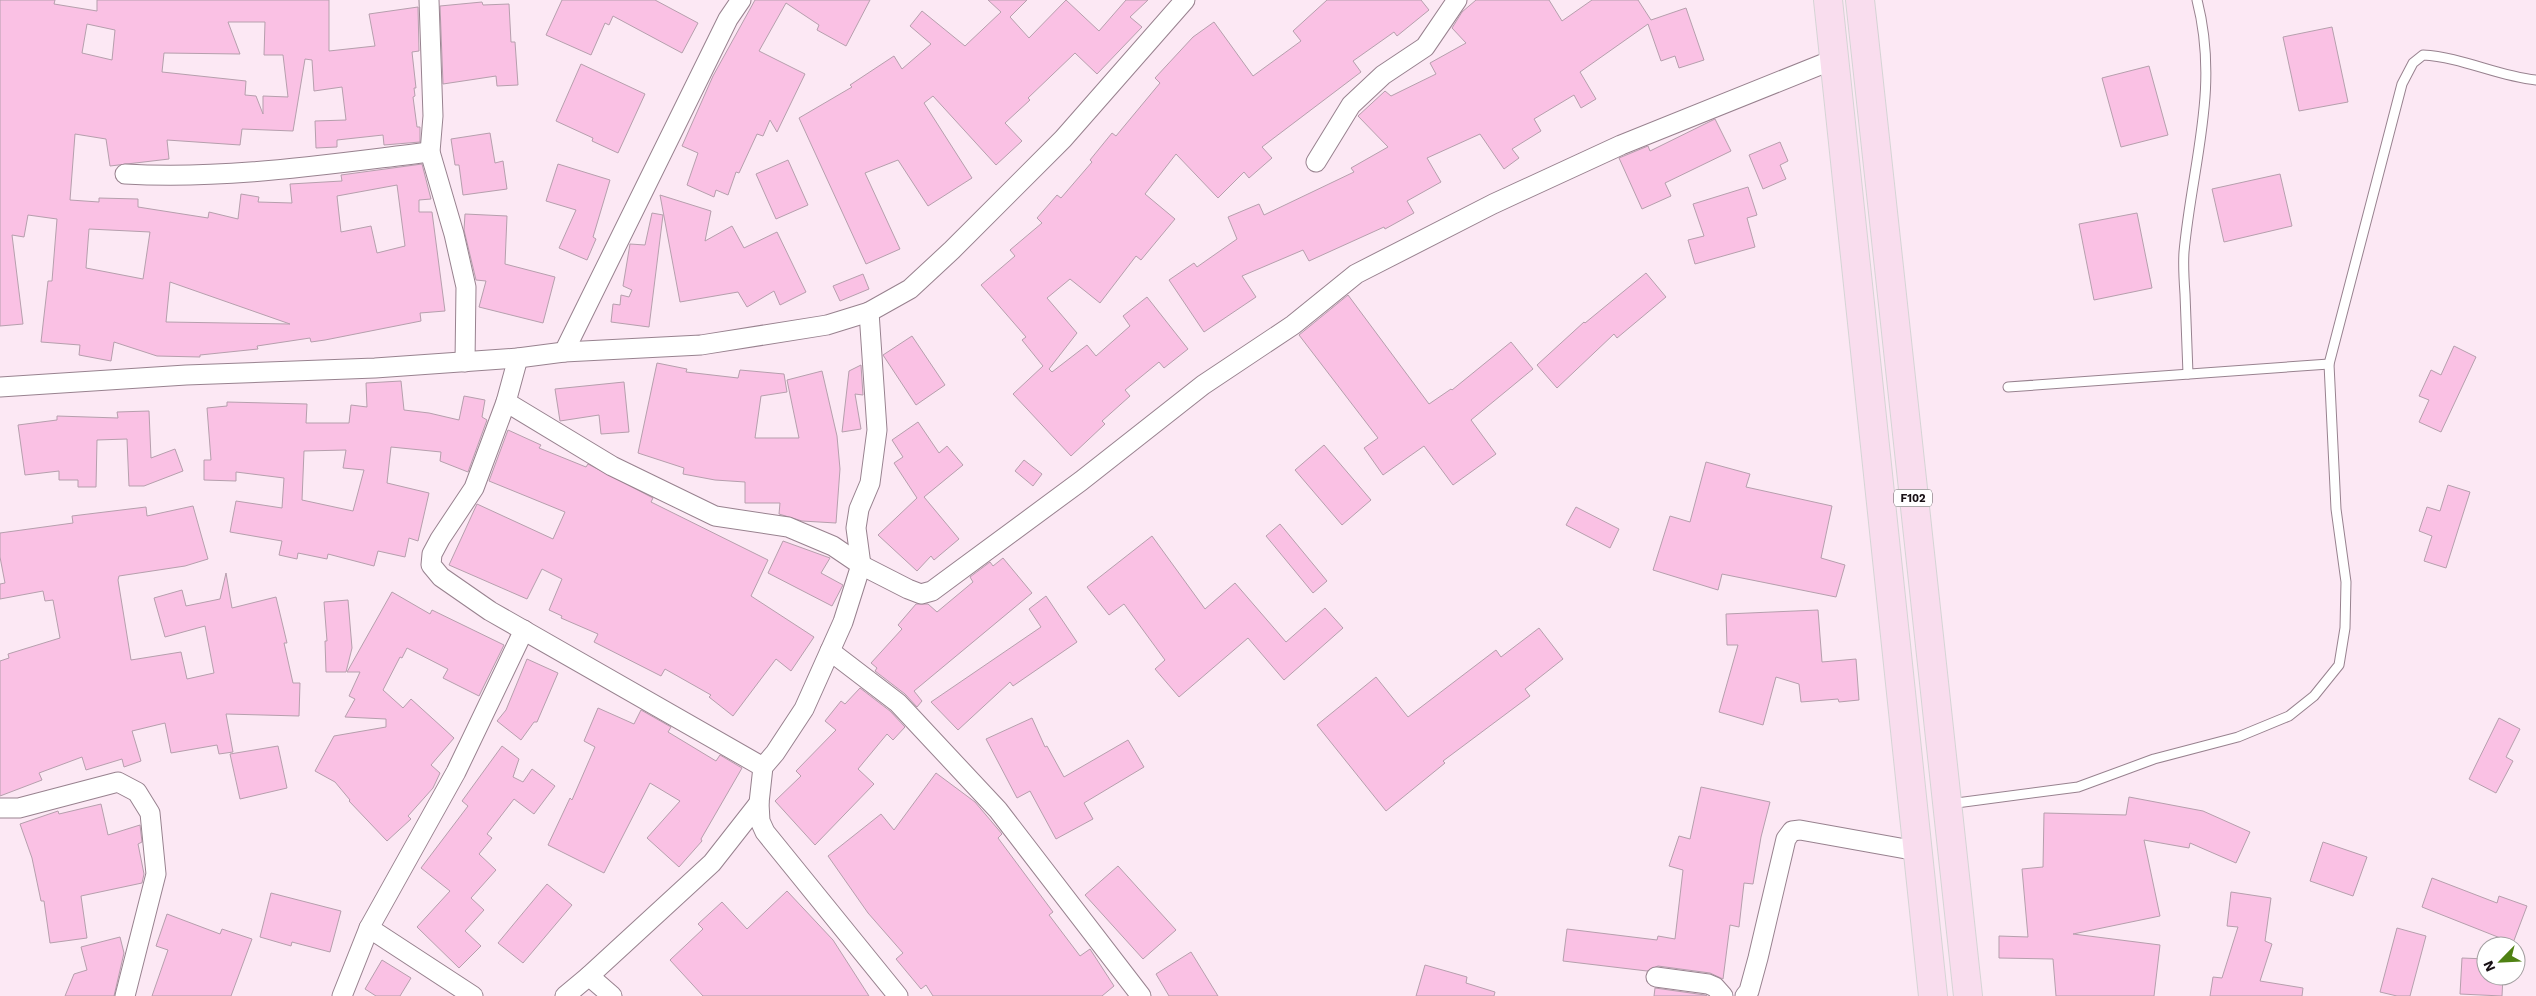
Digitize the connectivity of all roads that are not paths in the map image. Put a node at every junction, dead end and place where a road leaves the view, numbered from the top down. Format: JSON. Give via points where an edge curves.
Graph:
{"nodes":[{"id":1,"x":429,"y":0,"type":"edge"},
{"id":2,"x":741,"y":0,"type":"edge"},
{"id":3,"x":1185,"y":0,"type":"edge"},
{"id":4,"x":1458,"y":0,"type":"edge"},
{"id":5,"x":1828,"y":0,"type":"edge"},
{"id":6,"x":1860,"y":0,"type":"edge"},
{"id":7,"x":2197,"y":0,"type":"edge"},
{"id":8,"x":1836,"y":59,"type":"junction"},
{"id":9,"x":2536,"y":80,"type":"edge"},
{"id":10,"x":430,"y":152,"type":"junction"},
{"id":11,"x":1316,"y":162,"type":"dead end"},
{"id":12,"x":125,"y":174,"type":"dead end"},
{"id":13,"x":869,"y":312,"type":"junction"},
{"id":14,"x":564,"y":352,"type":"junction"},
{"id":15,"x":518,"y":358,"type":"junction"},
{"id":16,"x":465,"y":362,"type":"junction"},
{"id":17,"x":2329,"y":364,"type":"junction"},
{"id":18,"x":2188,"y":374,"type":"junction"},
{"id":19,"x":0,"y":387,"type":"edge"},
{"id":20,"x":2008,"y":387,"type":"dead end"},
{"id":21,"x":506,"y":402,"type":"junction"},
{"id":22,"x":861,"y":565,"type":"junction"},
{"id":23,"x":524,"y":630,"type":"junction"},
{"id":24,"x":830,"y":651,"type":"junction"},
{"id":25,"x":763,"y":767,"type":"junction"},
{"id":26,"x":759,"y":802,"type":"junction"},
{"id":27,"x":1946,"y":805,"type":"junction"},
{"id":28,"x":0,"y":808,"type":"edge"},
{"id":29,"x":1917,"y":851,"type":"junction"},
{"id":30,"x":369,"y":928,"type":"junction"},
{"id":31,"x":589,"y":976,"type":"junction"},
{"id":32,"x":1656,"y":977,"type":"dead end"},
{"id":33,"x":124,"y":996,"type":"edge"},
{"id":34,"x":342,"y":996,"type":"edge"},
{"id":35,"x":473,"y":996,"type":"edge"},
{"id":36,"x":564,"y":996,"type":"edge"},
{"id":37,"x":612,"y":996,"type":"edge"},
{"id":38,"x":898,"y":996,"type":"edge"},
{"id":39,"x":1141,"y":996,"type":"edge"},
{"id":40,"x":1723,"y":996,"type":"edge"},
{"id":41,"x":1745,"y":996,"type":"edge"},
{"id":42,"x":1933,"y":996,"type":"edge"},
{"id":43,"x":1968,"y":996,"type":"edge"}],
"edges":[{"from":1,"to":10,"type":"street","via":[[433,116]]},
{"from":2,"to":14,"type":"street","via":[[728,19]]},
{"from":3,"to":13,"type":"street","via":[[1063,139],[952,250],[910,289]]},
{"from":4,"to":11,"type":"street","via":[[1425,47],[1383,75],[1351,105]]},
{"from":5,"to":8,"type":"main road","number":"F102"},
{"from":6,"to":27,"type":"main road","number":"F102"},
{"from":7,"to":18,"type":"lane","via":[[2205,30],[2207,68],[2204,126],[2183,255]]},
{"from":8,"to":22,"type":"street","via":[[1621,145],[1493,204],[1356,274],[1293,325],[1203,385],[1081,481],[932,591],[921,594]]},
{"from":8,"to":29,"type":"main road","number":"F102"},
{"from":9,"to":17,"type":"lane","via":[[2445,56],[2423,55],[2413,63],[2402,84]]},
{"from":10,"to":12,"type":"street","via":[[239,174],[171,177]]},
{"from":10,"to":16,"type":"street","via":[[466,287]]},
{"from":13,"to":14,"type":"street","via":[[827,325],[701,345]]},
{"from":13,"to":22,"type":"street","via":[[877,430],[870,482],[859,509],[856,528]]},
{"from":14,"to":15,"type":"street"},
{"from":15,"to":16,"type":"street"},
{"from":15,"to":21,"type":"street"},
{"from":16,"to":19,"type":"street","via":[[186,374]]},
{"from":17,"to":18,"type":"lane"},
{"from":17,"to":27,"type":"lane","via":[[2336,509],[2346,582],[2346,628],[2339,665],[2314,696],[2289,716],[2238,737],[2154,759],[2078,787]]},
{"from":18,"to":20,"type":"lane"},
{"from":21,"to":22,"type":"street","via":[[612,466],[715,516],[788,527],[833,546]]},
{"from":21,"to":23,"type":"street","via":[[474,488],[440,539],[432,554],[431,565],[441,577],[490,612]]},
{"from":22,"to":24,"type":"street"},
{"from":23,"to":25,"type":"street"},
{"from":23,"to":30,"type":"street","via":[[456,772]]},
{"from":24,"to":25,"type":"street","via":[[804,708]]},
{"from":24,"to":39,"type":"street","via":[[898,703],[992,804]]},
{"from":25,"to":26,"type":"street"},
{"from":26,"to":31,"type":"street","via":[[712,863]]},
{"from":26,"to":38,"type":"street","via":[[760,821],[765,832]]},
{"from":27,"to":43,"type":"main road","number":"F102"},
{"from":28,"to":33,"type":"street","via":[[18,808],[118,782],[137,792],[150,813],[156,874]]},
{"from":29,"to":41,"type":"street","via":[[1792,831],[1786,839],[1758,958]]},
{"from":29,"to":42,"type":"main road","number":"F102"},
{"from":30,"to":34,"type":"street"},
{"from":30,"to":35,"type":"street"},
{"from":31,"to":36,"type":"street"},
{"from":31,"to":37,"type":"street"},
{"from":32,"to":40,"type":"street","via":[[1708,984]]}]}
